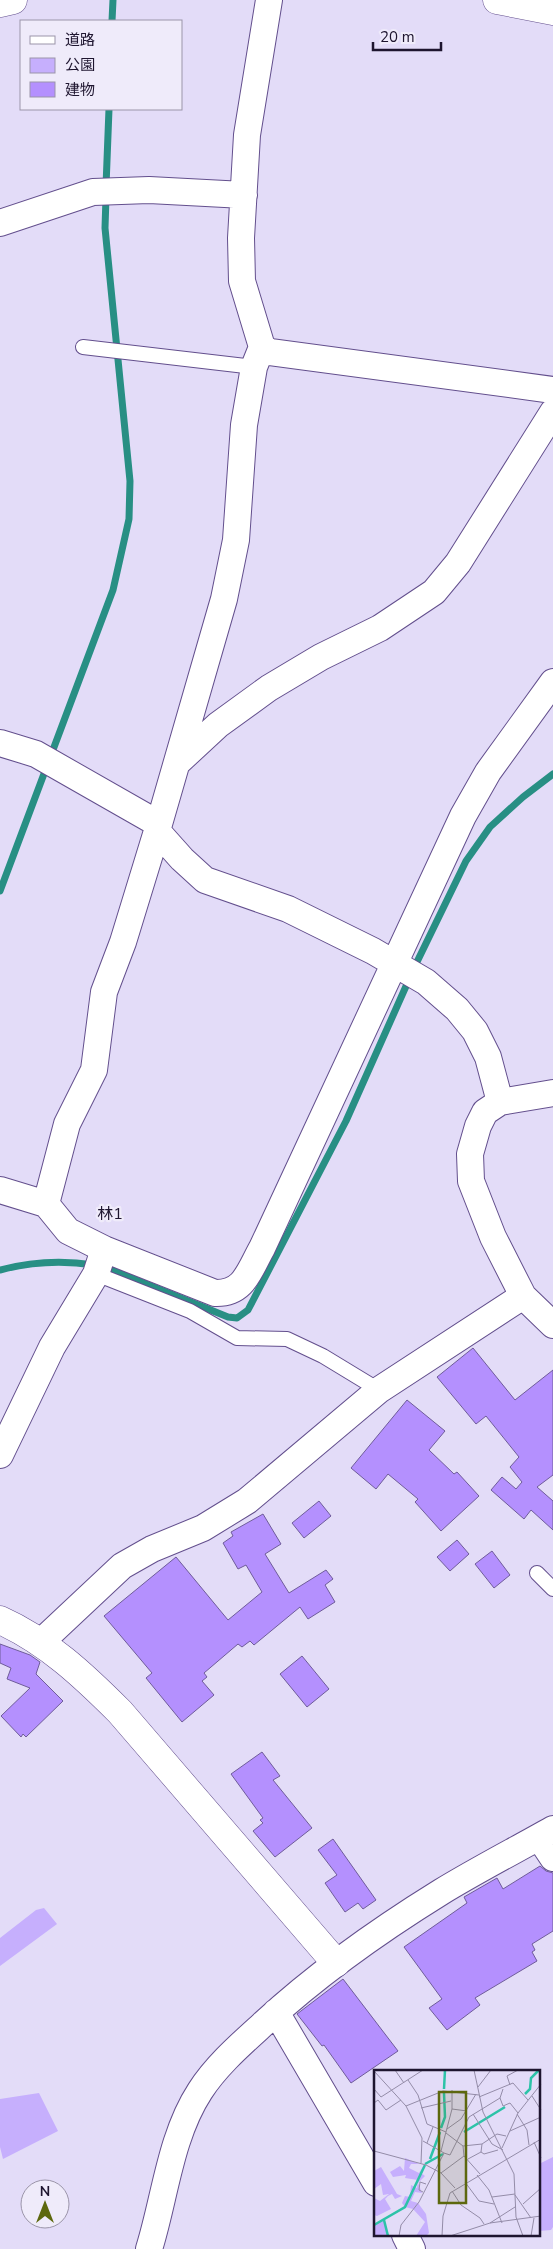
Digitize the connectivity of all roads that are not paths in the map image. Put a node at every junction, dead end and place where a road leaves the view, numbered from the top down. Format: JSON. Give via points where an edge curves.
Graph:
{"nodes":[{"id":1,"x":14,"y":0,"type":"edge"},
{"id":2,"x":269,"y":0,"type":"edge"},
{"id":3,"x":497,"y":0,"type":"edge"},
{"id":4,"x":0,"y":3,"type":"edge"},
{"id":5,"x":553,"y":11,"type":"edge"},
{"id":6,"x":244,"y":195,"type":"junction"},
{"id":7,"x":0,"y":223,"type":"edge"},
{"id":8,"x":83,"y":348,"type":"dead end"},
{"id":9,"x":258,"y":357,"type":"junction"},
{"id":10,"x":553,"y":390,"type":"edge"},
{"id":11,"x":553,"y":412,"type":"edge"},
{"id":12,"x":553,"y":682,"type":"edge"},
{"id":13,"x":0,"y":743,"type":"edge"},
{"id":14,"x":177,"y":764,"type":"junction"},
{"id":15,"x":157,"y":827,"type":"junction"},
{"id":16,"x":394,"y":964,"type":"junction"},
{"id":17,"x":553,"y":1093,"type":"edge"},
{"id":18,"x":500,"y":1102,"type":"junction"},
{"id":19,"x":0,"y":1190,"type":"edge"},
{"id":20,"x":46,"y":1204,"type":"junction"},
{"id":21,"x":104,"y":1249,"type":"junction"},
{"id":22,"x":96,"y":1274,"type":"junction"},
{"id":23,"x":523,"y":1296,"type":"junction"},
{"id":24,"x":553,"y":1325,"type":"edge"},
{"id":25,"x":379,"y":1390,"type":"junction"},
{"id":26,"x":0,"y":1455,"type":"edge"},
{"id":27,"x":537,"y":1573,"type":"dead end"},
{"id":28,"x":553,"y":1589,"type":"edge"},
{"id":29,"x":0,"y":1620,"type":"edge"},
{"id":30,"x":41,"y":1642,"type":"junction"},
{"id":31,"x":546,"y":1833,"type":"edge"},
{"id":32,"x":553,"y":1858,"type":"edge"},
{"id":33,"x":336,"y":1963,"type":"junction"},
{"id":34,"x":276,"y":2012,"type":"junction"},
{"id":35,"x":374,"y":2180,"type":"edge"},
{"id":36,"x":406,"y":2236,"type":"edge"},
{"id":37,"x":149,"y":2249,"type":"edge"},
{"id":38,"x":412,"y":2249,"type":"edge"}],
"edges":[{"from":1,"to":4,"type":"street"},
{"from":2,"to":6,"type":"street","via":[[247,136]]},
{"from":3,"to":5,"type":"street"},
{"from":6,"to":7,"type":"street","via":[[149,190],[94,192]]},
{"from":6,"to":9,"type":"street","via":[[242,281]]},
{"from":8,"to":9,"type":"lane"},
{"from":9,"to":10,"type":"street","via":[[270,352]]},
{"from":9,"to":14,"type":"street","via":[[244,424],[236,540],[224,599]]},
{"from":11,"to":14,"type":"street","via":[[458,563],[434,592],[380,628],[269,688],[218,725]]},
{"from":12,"to":16,"type":"street","via":[[488,772],[463,816]]},
{"from":13,"to":15,"type":"street","via":[[36,754],[63,768]]},
{"from":14,"to":15,"type":"street"},
{"from":15,"to":16,"type":"street","via":[[182,859],[205,880],[288,910]]},
{"from":15,"to":20,"type":"street","via":[[123,942],[104,992],[94,1070],[67,1124]]},
{"from":16,"to":18,"type":"street","via":[[426,982],[458,1008],[476,1031],[488,1057]]},
{"from":16,"to":21,"type":"street","via":[[262,1248],[240,1287],[228,1294],[215,1294]]},
{"from":17,"to":18,"type":"street"},
{"from":18,"to":23,"type":"street","via":[[486,1112],[478,1126],[470,1154],[471,1181],[493,1237]]},
{"from":19,"to":20,"type":"street"},
{"from":20,"to":21,"type":"street","via":[[68,1231]]},
{"from":21,"to":22,"type":"street"},
{"from":22,"to":25,"type":"lane","via":[[190,1311],[237,1338],[287,1339],[323,1356]]},
{"from":22,"to":26,"type":"street","via":[[52,1346]]},
{"from":23,"to":24,"type":"street"},
{"from":23,"to":25,"type":"street"},
{"from":25,"to":30,"type":"street","via":[[247,1501],[203,1528],[152,1549],[122,1566]]},
{"from":27,"to":28,"type":"lane"},
{"from":29,"to":30,"type":"street"},
{"from":30,"to":33,"type":"street","via":[[120,1712]]},
{"from":31,"to":32,"type":"street"},
{"from":31,"to":33,"type":"street","via":[[441,1892]]},
{"from":33,"to":34,"type":"street"},
{"from":34,"to":35,"type":"street"},
{"from":34,"to":37,"type":"street","via":[[229,2055],[200,2091],[186,2117]]},
{"from":36,"to":38,"type":"street"}]}
